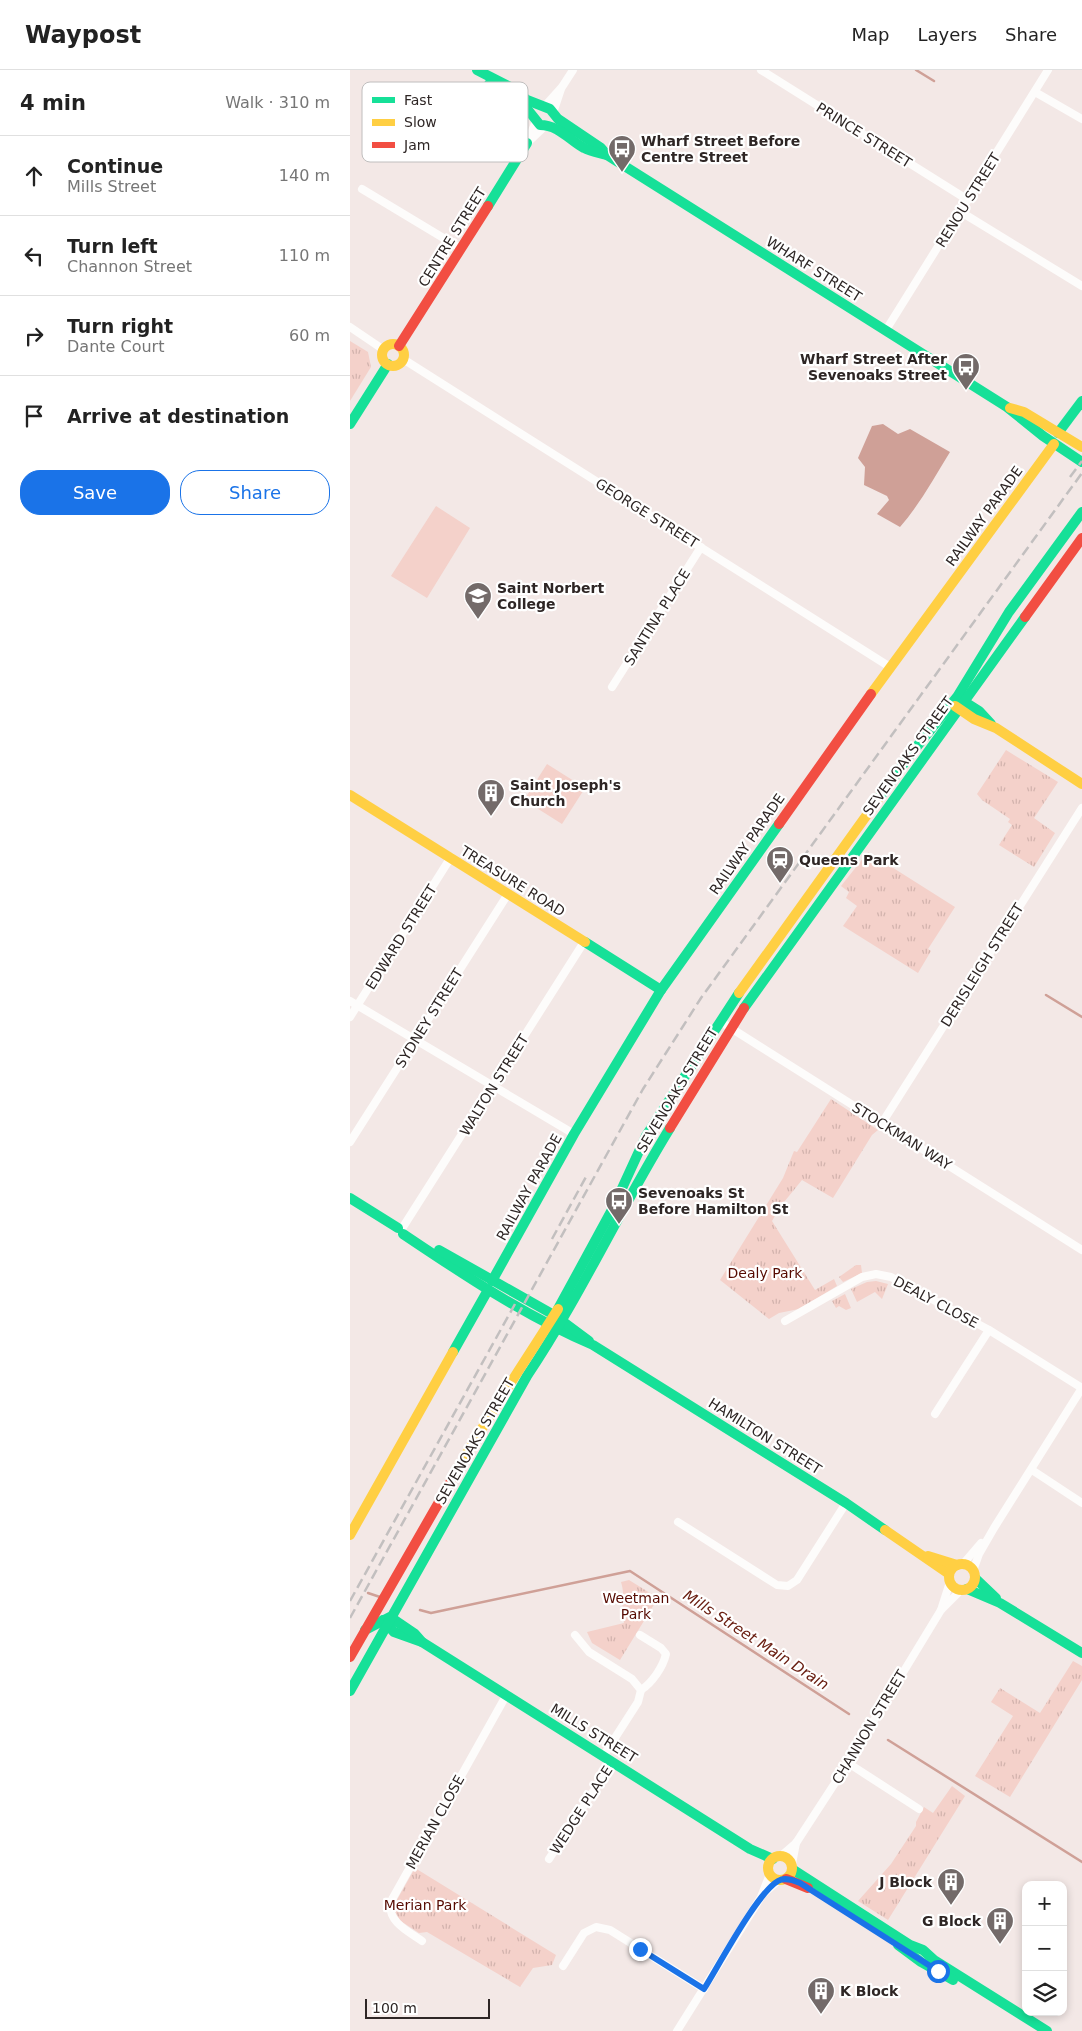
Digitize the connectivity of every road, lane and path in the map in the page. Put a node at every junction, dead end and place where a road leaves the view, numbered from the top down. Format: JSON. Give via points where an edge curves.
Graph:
{"nodes":[{"id":1,"x":470,"y":70,"type":"edge"},
{"id":2,"x":477,"y":70,"type":"edge"},
{"id":3,"x":573,"y":70,"type":"edge"},
{"id":4,"x":760,"y":70,"type":"edge"},
{"id":5,"x":1048,"y":70,"type":"edge"},
{"id":6,"x":488,"y":82,"type":"edge"},
{"id":7,"x":500,"y":82,"type":"edge"},
{"id":8,"x":1035,"y":92,"type":"junction"},
{"id":9,"x":528,"y":100,"type":"edge"},
{"id":10,"x":548,"y":110,"type":"junction"},
{"id":11,"x":528,"y":112,"type":"edge"},
{"id":12,"x":535,"y":119,"type":"junction"},
{"id":13,"x":1082,"y":119,"type":"edge"},
{"id":14,"x":546,"y":125,"type":"junction"},
{"id":15,"x":528,"y":140,"type":"edge"},
{"id":16,"x":528,"y":142,"type":"edge"},
{"id":17,"x":607,"y":155,"type":"junction"},
{"id":18,"x":515,"y":162,"type":"edge"},
{"id":19,"x":362,"y":189,"type":"dead end"},
{"id":20,"x":968,"y":200,"type":"junction"},
{"id":21,"x":960,"y":212,"type":"junction"},
{"id":22,"x":460,"y":248,"type":"junction"},
{"id":23,"x":1082,"y":286,"type":"edge"},
{"id":24,"x":350,"y":327,"type":"edge"},
{"id":25,"x":886,"y":330,"type":"junction"},
{"id":26,"x":399,"y":346,"type":"junction"},
{"id":27,"x":384,"y":350,"type":"junction"},
{"id":28,"x":404,"y":359,"type":"junction"},
{"id":29,"x":388,"y":364,"type":"junction"},
{"id":30,"x":1082,"y":401,"type":"edge"},
{"id":31,"x":1006,"y":407,"type":"junction"},
{"id":32,"x":350,"y":424,"type":"edge"},
{"id":33,"x":1058,"y":433,"type":"junction"},
{"id":34,"x":1054,"y":444,"type":"junction"},
{"id":35,"x":1082,"y":447,"type":"edge"},
{"id":36,"x":1082,"y":462,"type":"edge"},
{"id":37,"x":1082,"y":512,"type":"edge"},
{"id":38,"x":1082,"y":538,"type":"edge"},
{"id":39,"x":701,"y":547,"type":"junction"},
{"id":40,"x":890,"y":667,"type":"junction"},
{"id":41,"x":612,"y":687,"type":"dead end"},
{"id":42,"x":958,"y":703,"type":"junction"},
{"id":43,"x":1082,"y":784,"type":"edge"},
{"id":44,"x":350,"y":795,"type":"edge"},
{"id":45,"x":1082,"y":808,"type":"edge"},
{"id":46,"x":451,"y":857,"type":"junction"},
{"id":47,"x":508,"y":894,"type":"junction"},
{"id":48,"x":584,"y":942,"type":"junction"},
{"id":49,"x":661,"y":990,"type":"junction"},
{"id":50,"x":354,"y":1003,"type":"edge"},
{"id":51,"x":350,"y":1017,"type":"edge"},
{"id":52,"x":726,"y":1025,"type":"junction"},
{"id":53,"x":416,"y":1039,"type":"junction"},
{"id":54,"x":494,"y":1085,"type":"junction"},
{"id":55,"x":882,"y":1123,"type":"junction"},
{"id":56,"x":574,"y":1134,"type":"junction"},
{"id":57,"x":350,"y":1142,"type":"edge"},
{"id":58,"x":350,"y":1198,"type":"edge"},
{"id":59,"x":402,"y":1230,"type":"junction"},
{"id":60,"x":1082,"y":1250,"type":"edge"},
{"id":61,"x":490,"y":1285,"type":"junction"},
{"id":62,"x":558,"y":1318,"type":"junction"},
{"id":63,"x":785,"y":1320,"type":"dead end"},
{"id":64,"x":553,"y":1327,"type":"junction"},
{"id":65,"x":989,"y":1330,"type":"junction"},
{"id":66,"x":593,"y":1345,"type":"junction"},
{"id":67,"x":1082,"y":1388,"type":"edge"},
{"id":68,"x":935,"y":1414,"type":"dead end"},
{"id":69,"x":1032,"y":1470,"type":"junction"},
{"id":70,"x":846,"y":1503,"type":"junction"},
{"id":71,"x":1082,"y":1503,"type":"edge"},
{"id":72,"x":678,"y":1522,"type":"dead end"},
{"id":73,"x":994,"y":1528,"type":"junction"},
{"id":74,"x":350,"y":1535,"type":"edge"},
{"id":75,"x":920,"y":1553,"type":"junction"},
{"id":76,"x":960,"y":1565,"type":"junction"},
{"id":77,"x":974,"y":1574,"type":"junction"},
{"id":78,"x":949,"y":1578,"type":"junction"},
{"id":79,"x":964,"y":1589,"type":"junction"},
{"id":80,"x":382,"y":1600,"type":"junction"},
{"id":81,"x":1000,"y":1603,"type":"junction"},
{"id":82,"x":940,"y":1610,"type":"junction"},
{"id":83,"x":386,"y":1621,"type":"junction"},
{"id":84,"x":364,"y":1630,"type":"junction"},
{"id":85,"x":575,"y":1635,"type":"dead end"},
{"id":86,"x":640,"y":1635,"type":"dead end"},
{"id":87,"x":1082,"y":1653,"type":"edge"},
{"id":88,"x":350,"y":1657,"type":"edge"},
{"id":89,"x":350,"y":1690,"type":"edge"},
{"id":90,"x":641,"y":1690,"type":"junction"},
{"id":91,"x":506,"y":1694,"type":"junction"},
{"id":92,"x":609,"y":1758,"type":"junction"},
{"id":93,"x":848,"y":1763,"type":"junction"},
{"id":94,"x":919,"y":1809,"type":"dead end"},
{"id":95,"x":796,"y":1843,"type":"junction"},
{"id":96,"x":549,"y":1859,"type":"dead end"},
{"id":97,"x":773,"y":1864,"type":"junction"},
{"id":98,"x":792,"y":1867,"type":"junction"},
{"id":99,"x":782,"y":1879,"type":"junction"},
{"id":100,"x":761,"y":1897,"type":"junction"},
{"id":101,"x":422,"y":1941,"type":"dead end"},
{"id":102,"x":564,"y":1966,"type":"dead end"},
{"id":103,"x":704,"y":1989,"type":"junction"},
{"id":104,"x":678,"y":2031,"type":"edge"},
{"id":105,"x":1035,"y":2031,"type":"edge"},
{"id":106,"x":1047,"y":2031,"type":"edge"}],
"edges":[{"from":1,"to":6,"type":"street"},
{"from":2,"to":7,"type":"street","name":"WHARF STREET"},
{"from":3,"to":10,"type":"street"},
{"from":4,"to":20,"type":"street","name":"PRINCE STREET"},
{"from":5,"to":8,"type":"street","name":"RENOU STREET"},
{"from":8,"to":13,"type":"street"},
{"from":8,"to":20,"type":"street","name":"RENOU STREET"},
{"from":9,"to":10,"type":"street","name":"WHARF STREET"},
{"from":10,"to":12,"type":"street","via":[[537,110]]},
{"from":10,"to":14,"type":"street","via":[[553,120]]},
{"from":10,"to":17,"type":"street","name":"WHARF STREET"},
{"from":11,"to":12,"type":"street"},
{"from":12,"to":14,"type":"street","name":"WHARF STREET"},
{"from":12,"to":15,"type":"street","name":"CENTRE STREET"},
{"from":14,"to":16,"type":"street","name":"CENTRE STREET"},
{"from":14,"to":17,"type":"street","name":"WHARF STREET","via":[[567,134],[585,149]]},
{"from":17,"to":25,"type":"street","name":"WHARF STREET"},
{"from":18,"to":22,"type":"street","name":"CENTRE STREET"},
{"from":19,"to":22,"type":"street"},
{"from":20,"to":21,"type":"street","name":"RENOU STREET"},
{"from":21,"to":23,"type":"street"},
{"from":21,"to":25,"type":"street","name":"RENOU STREET"},
{"from":22,"to":26,"type":"street","name":"CENTRE STREET"},
{"from":24,"to":27,"type":"street"},
{"from":25,"to":31,"type":"street","name":"WHARF STREET"},
{"from":26,"to":27,"type":"street","via":[[389,345]]},
{"from":26,"to":28,"type":"street","via":[[404,352]]},
{"from":27,"to":29,"type":"street","via":[[383,359]]},
{"from":28,"to":29,"type":"street","via":[[397,365]]},
{"from":28,"to":39,"type":"street","name":"GEORGE STREET"},
{"from":29,"to":32,"type":"street"},
{"from":30,"to":33,"type":"street"},
{"from":31,"to":33,"type":"street","name":"WHARF STREET","via":[[1024,412]]},
{"from":31,"to":34,"type":"street","name":"WHARF STREET"},
{"from":33,"to":35,"type":"street","name":"WHARF STREET"},
{"from":34,"to":36,"type":"street","name":"WHARF STREET"},
{"from":34,"to":40,"type":"street","name":"RAILWAY PARADE"},
{"from":37,"to":42,"type":"street","name":"SEVENOAKS STREET","via":[[1019,599]]},
{"from":38,"to":42,"type":"street","name":"SEVENOAKS STREET"},
{"from":39,"to":40,"type":"street","name":"GEORGE STREET"},
{"from":39,"to":41,"type":"street","name":"SANTINA PLACE"},
{"from":40,"to":49,"type":"street","name":"RAILWAY PARADE"},
{"from":42,"to":43,"type":"street","via":[[979,711],[996,728]]},
{"from":42,"to":52,"type":"street","name":"SEVENOAKS STREET","via":[[911,754],[755,972]]},
{"from":44,"to":46,"type":"street","name":"TREASURE ROAD"},
{"from":45,"to":55,"type":"street","name":"DERISLEIGH STREET"},
{"from":46,"to":47,"type":"street","name":"TREASURE ROAD"},
{"from":46,"to":50,"type":"street","name":"EDWARD STREET"},
{"from":47,"to":48,"type":"street","name":"TREASURE ROAD"},
{"from":47,"to":53,"type":"street","name":"SYDNEY STREET"},
{"from":48,"to":49,"type":"street","name":"TREASURE ROAD"},
{"from":48,"to":54,"type":"street","name":"WALTON STREET"},
{"from":49,"to":56,"type":"street","name":"RAILWAY PARADE"},
{"from":50,"to":51,"type":"street","name":"EDWARD STREET"},
{"from":50,"to":53,"type":"street"},
{"from":52,"to":55,"type":"street","name":"STOCKMAN WAY"},
{"from":52,"to":62,"type":"street","name":"SEVENOAKS STREET"},
{"from":52,"to":62,"type":"street","name":"SEVENOAKS STREET","via":[[646,1136]]},
{"from":53,"to":54,"type":"street"},
{"from":53,"to":57,"type":"street","name":"SYDNEY STREET"},
{"from":54,"to":56,"type":"street"},
{"from":54,"to":59,"type":"street","name":"WALTON STREET"},
{"from":55,"to":60,"type":"street","name":"STOCKMAN WAY"},
{"from":56,"to":61,"type":"street","name":"RAILWAY PARADE"},
{"from":58,"to":59,"type":"street","name":"HAMILTON STREET"},
{"from":59,"to":61,"type":"street","name":"HAMILTON STREET"},
{"from":61,"to":62,"type":"street","name":"HAMILTON STREET"},
{"from":61,"to":64,"type":"street","name":"HAMILTON STREET"},
{"from":61,"to":74,"type":"street","name":"RAILWAY PARADE"},
{"from":62,"to":64,"type":"street","name":"SEVENOAKS STREET"},
{"from":62,"to":66,"type":"street","name":"HAMILTON STREET"},
{"from":63,"to":65,"type":"street","name":"DEALY CLOSE","via":[[862,1277],[876,1274],[891,1277]]},
{"from":64,"to":66,"type":"street","name":"HAMILTON STREET"},
{"from":64,"to":80,"type":"street","name":"SEVENOAKS STREET","via":[[486,1420]]},
{"from":64,"to":83,"type":"street","name":"SEVENOAKS STREET"},
{"from":65,"to":67,"type":"street","name":"DEALY CLOSE"},
{"from":65,"to":68,"type":"street"},
{"from":66,"to":70,"type":"street","name":"HAMILTON STREET"},
{"from":67,"to":69,"type":"street"},
{"from":69,"to":71,"type":"street"},
{"from":69,"to":73,"type":"street"},
{"from":70,"to":72,"type":"street","via":[[797,1580],[788,1586],[778,1585]]},
{"from":70,"to":75,"type":"street","name":"HAMILTON STREET"},
{"from":73,"to":76,"type":"street"},
{"from":73,"to":77,"type":"street","via":[[979,1554]]},
{"from":75,"to":76,"type":"street","name":"HAMILTON STREET"},
{"from":75,"to":78,"type":"street","name":"HAMILTON STREET"},
{"from":76,"to":77,"type":"street"},
{"from":76,"to":78,"type":"street"},
{"from":77,"to":79,"type":"street","via":[[973,1584]]},
{"from":77,"to":81,"type":"street"},
{"from":78,"to":79,"type":"street","via":[[954,1588]]},
{"from":78,"to":82,"type":"street","name":"CHANNON STREET"},
{"from":79,"to":81,"type":"street"},
{"from":79,"to":82,"type":"street","name":"CHANNON STREET"},
{"from":80,"to":83,"type":"street"},
{"from":80,"to":84,"type":"street","name":"SEVENOAKS STREET"},
{"from":81,"to":87,"type":"street"},
{"from":82,"to":93,"type":"street","name":"CHANNON STREET"},
{"from":83,"to":84,"type":"street"},
{"from":83,"to":89,"type":"street","name":"SEVENOAKS STREET"},
{"from":83,"to":91,"type":"street","name":"MILLS STREET","via":[[415,1634],[422,1642]]},
{"from":84,"to":88,"type":"street","name":"SEVENOAKS STREET"},
{"from":85,"to":90,"type":"street","via":[[589,1652],[632,1679]]},
{"from":86,"to":90,"type":"street","name":"WEDGE PLACE","via":[[666,1654],[654,1678]]},
{"from":90,"to":92,"type":"street","name":"WEDGE PLACE"},
{"from":91,"to":92,"type":"street","name":"MILLS STREET"},
{"from":91,"to":101,"type":"street","name":"MERIAN CLOSE","via":[[390,1903],[393,1920]]},
{"from":92,"to":96,"type":"street","name":"WEDGE PLACE"},
{"from":92,"to":97,"type":"street","name":"MILLS STREET"},
{"from":93,"to":94,"type":"street"},
{"from":93,"to":95,"type":"street","name":"CHANNON STREET"},
{"from":95,"to":97,"type":"street","name":"CHANNON STREET"},
{"from":95,"to":98,"type":"street","name":"CHANNON STREET"},
{"from":97,"to":98,"type":"street","via":[[788,1858]]},
{"from":97,"to":99,"type":"street"},
{"from":97,"to":100,"type":"street","name":"CHANNON STREET"},
{"from":98,"to":99,"type":"street"},
{"from":98,"to":106,"type":"street"},
{"from":99,"to":100,"type":"street","name":"CHANNON STREET"},
{"from":99,"to":105,"type":"street","via":[[800,1883]]},
{"from":100,"to":103,"type":"street","name":"CHANNON STREET"},
{"from":102,"to":103,"type":"street","via":[[584,1933],[596,1926],[610,1930]]},
{"from":103,"to":104,"type":"street","name":"CHANNON STREET"}]}
